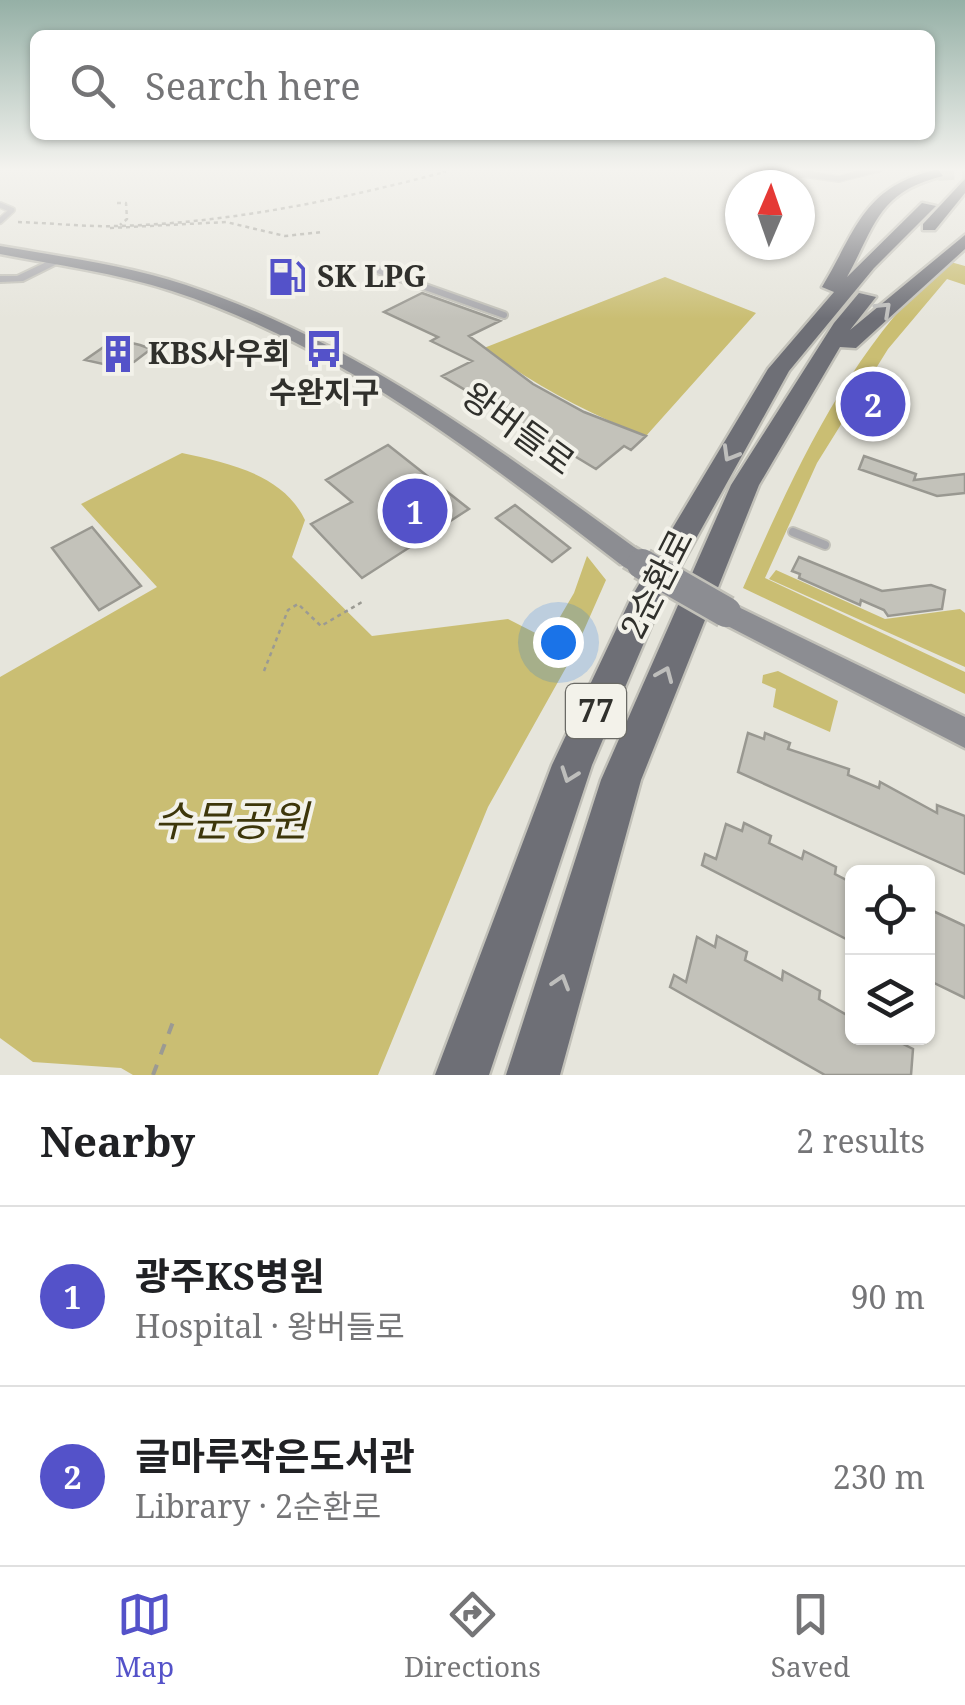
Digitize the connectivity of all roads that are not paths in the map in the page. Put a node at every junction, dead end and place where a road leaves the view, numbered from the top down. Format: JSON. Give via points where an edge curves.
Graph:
{"nodes":[{"id":1,"x":869,"y":219,"type":"edge"},
{"id":2,"x":914,"y":219,"type":"edge"},
{"id":3,"x":932,"y":219,"type":"edge"},
{"id":4,"x":941,"y":219,"type":"edge"},
{"id":5,"x":930,"y":228,"type":"junction"},
{"id":6,"x":965,"y":240,"type":"edge"},
{"id":7,"x":0,"y":250,"type":"edge"},
{"id":8,"x":57,"y":260,"type":"junction"},
{"id":9,"x":365,"y":266,"type":"dead end"},
{"id":10,"x":0,"y":279,"type":"edge"},
{"id":11,"x":504,"y":316,"type":"dead end"},
{"id":12,"x":796,"y":373,"type":"junction"},
{"id":13,"x":794,"y":532,"type":"dead end"},
{"id":14,"x":825,"y":545,"type":"dead end"},
{"id":15,"x":965,"y":733,"type":"edge"},
{"id":16,"x":462,"y":1075,"type":"edge"},
{"id":17,"x":533,"y":1075,"type":"edge"}],
"edges":[{"from":1,"to":12,"type":"highway"},
{"from":2,"to":12,"type":"highway","name":"2순환로","via":[[868,264]]},
{"from":3,"to":5,"type":"highway"},
{"from":4,"to":5,"type":"highway"},
{"from":5,"to":12,"type":"highway","name":"2순환로"},
{"from":12,"to":6,"type":"highway","one_way":true},
{"from":7,"to":8,"type":"main road","name":"왕버들로"},
{"from":8,"to":10,"type":"street","via":[[19,280]]},
{"from":8,"to":15,"type":"main road","name":"왕버들로","bridge":true,"via":[[179,288],[324,349],[460,431],[628,556]]},
{"from":9,"to":11,"type":"lane"},
{"from":12,"to":16,"type":"highway","name":"2순환로","number":"77","one_way":true,"via":[[648,596],[580,748]]},
{"from":17,"to":12,"type":"highway","name":"2순환로","number":"77","one_way":true,"via":[[621,780]]},
{"from":13,"to":14,"type":"lane"}]}
